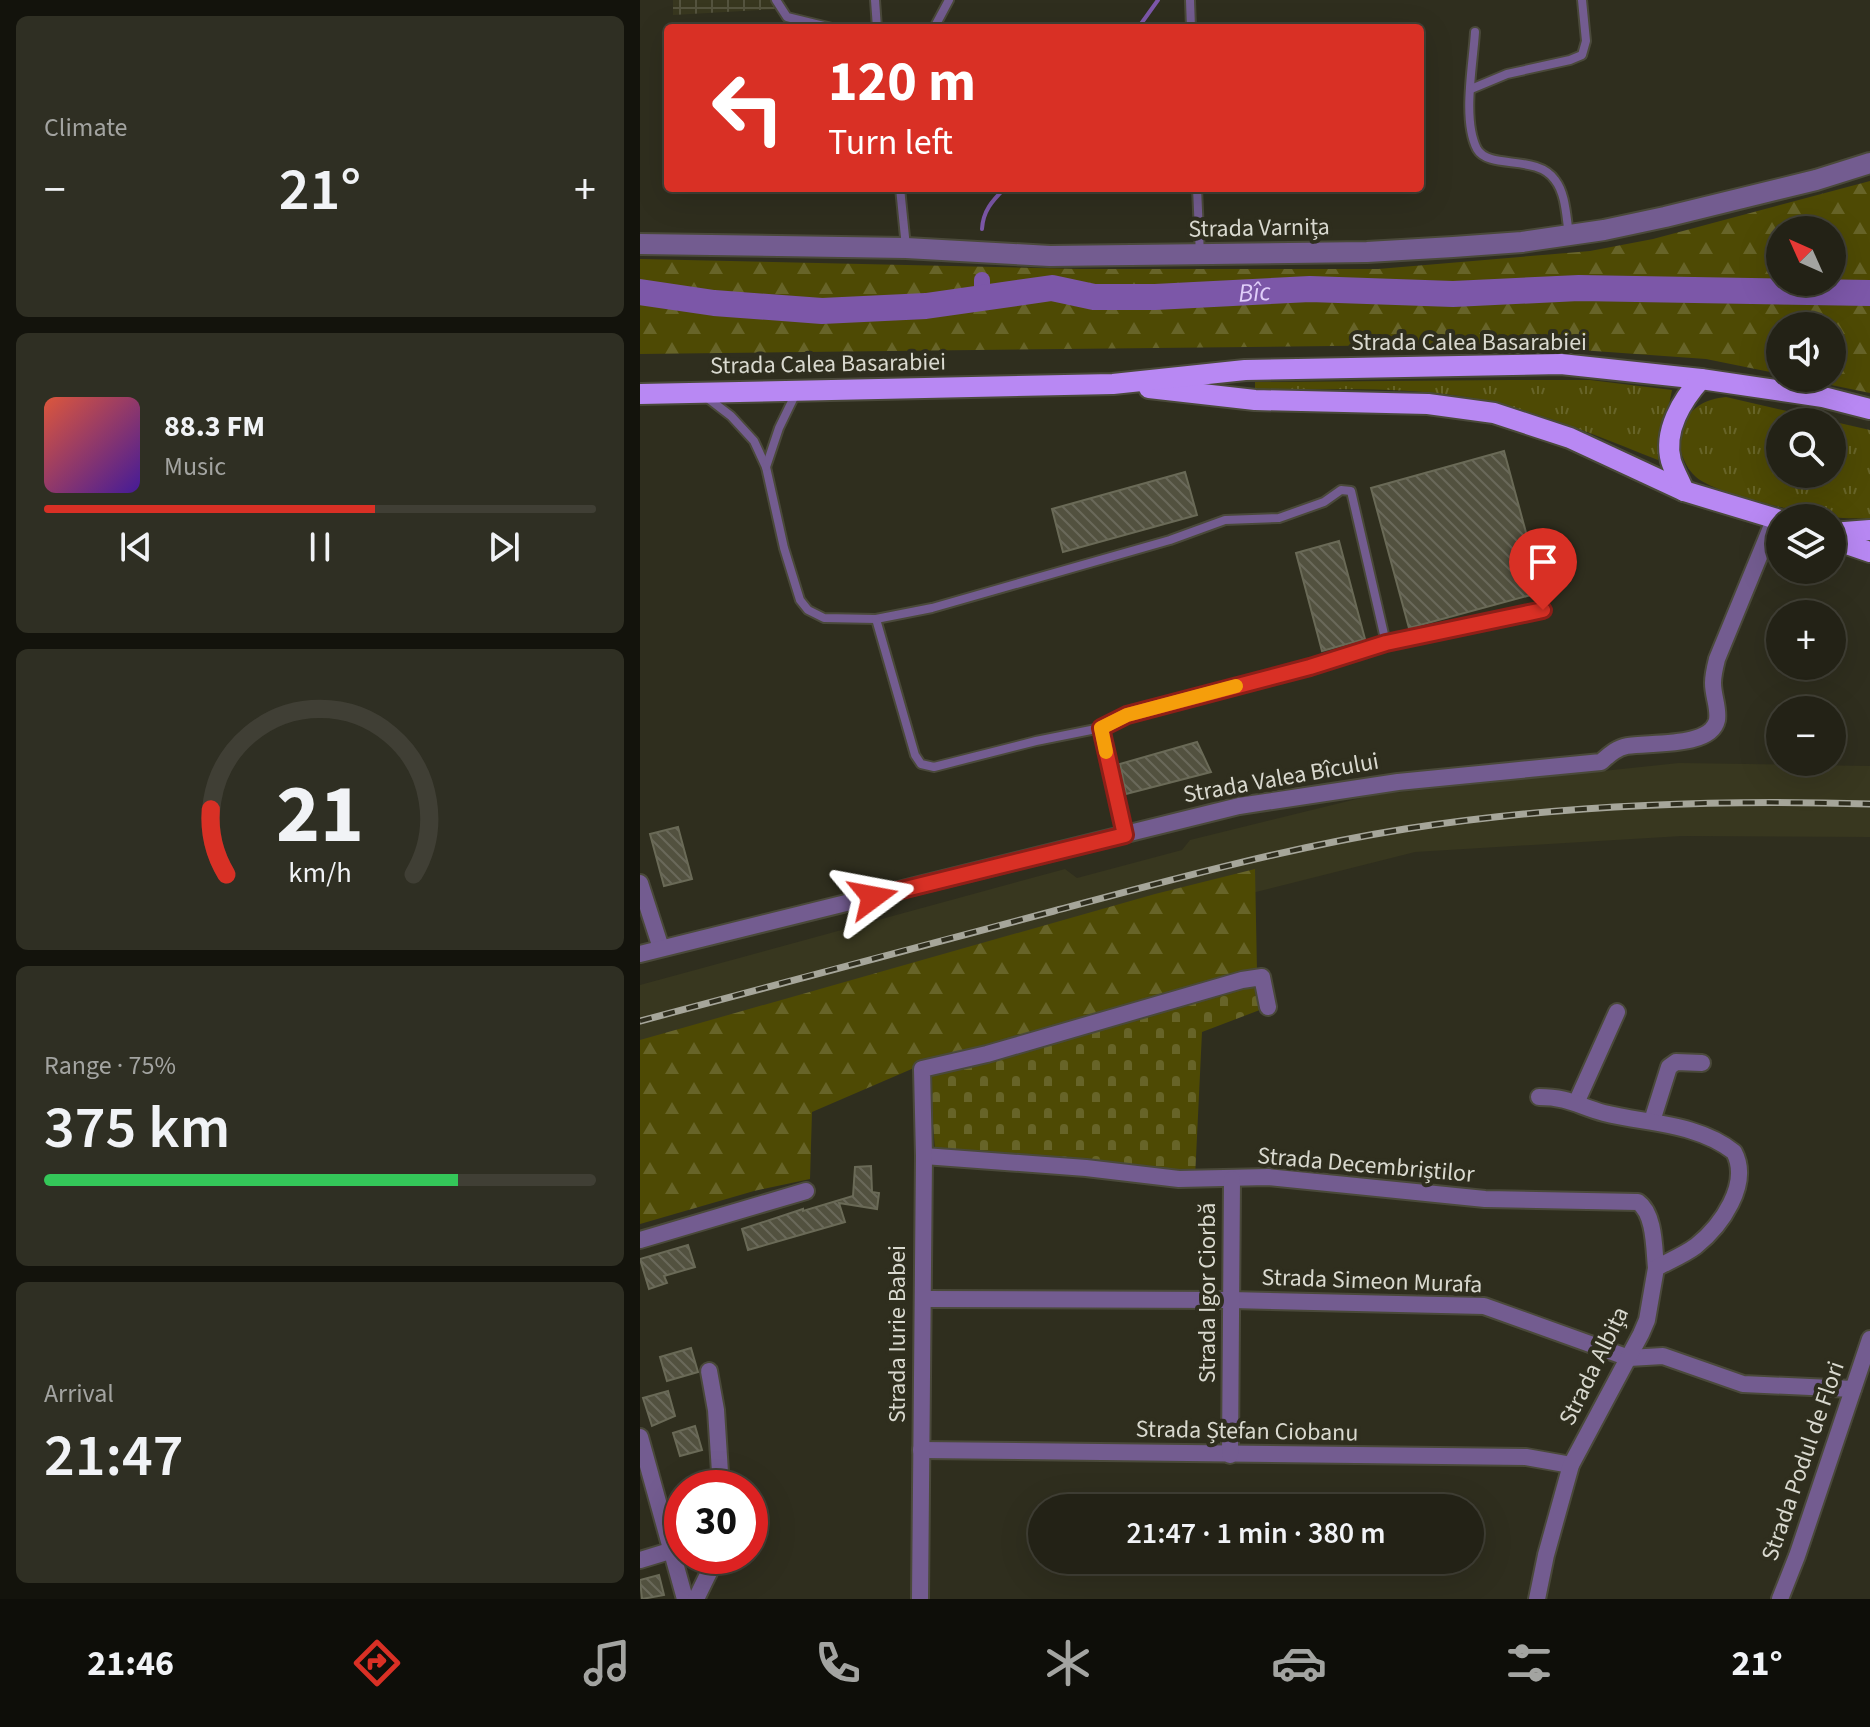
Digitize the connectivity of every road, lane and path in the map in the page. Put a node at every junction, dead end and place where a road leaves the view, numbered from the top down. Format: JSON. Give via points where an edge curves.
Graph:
{"nodes":[{"id":1,"x":776,"y":0,"type":"edge"},
{"id":2,"x":875,"y":0,"type":"edge"},
{"id":3,"x":949,"y":0,"type":"edge"},
{"id":4,"x":1190,"y":0,"type":"edge"},
{"id":5,"x":1582,"y":0,"type":"edge"},
{"id":6,"x":816,"y":24,"type":"edge"},
{"id":7,"x":877,"y":24,"type":"edge"},
{"id":8,"x":936,"y":24,"type":"edge"},
{"id":9,"x":1191,"y":24,"type":"edge"},
{"id":10,"x":1475,"y":32,"type":"dead end"},
{"id":11,"x":1471,"y":89,"type":"junction"},
{"id":12,"x":1870,"y":163,"type":"edge"},
{"id":13,"x":903,"y":192,"type":"edge"},
{"id":14,"x":1197,"y":192,"type":"edge"},
{"id":15,"x":1569,"y":235,"type":"junction"},
{"id":16,"x":640,"y":244,"type":"edge"},
{"id":17,"x":906,"y":248,"type":"junction"},
{"id":18,"x":1200,"y":256,"type":"junction"},
{"id":19,"x":1701,"y":379,"type":"junction"},
{"id":20,"x":1113,"y":384,"type":"junction"},
{"id":21,"x":797,"y":391,"type":"junction"},
{"id":22,"x":701,"y":393,"type":"junction"},
{"id":23,"x":640,"y":394,"type":"edge"},
{"id":24,"x":1870,"y":409,"type":"edge"},
{"id":25,"x":766,"y":467,"type":"junction"},
{"id":26,"x":1684,"y":491,"type":"junction"},
{"id":27,"x":1766,"y":516,"type":"edge"},
{"id":28,"x":1870,"y":530,"type":"edge"},
{"id":29,"x":1846,"y":534,"type":"edge"},
{"id":30,"x":1846,"y":542,"type":"edge"},
{"id":31,"x":1766,"y":545,"type":"edge"},
{"id":32,"x":1870,"y":552,"type":"edge"},
{"id":33,"x":1543,"y":610,"type":"dead end"},
{"id":34,"x":876,"y":619,"type":"junction"},
{"id":35,"x":1386,"y":643,"type":"junction"},
{"id":36,"x":1101,"y":728,"type":"junction"},
{"id":37,"x":1125,"y":835,"type":"junction"},
{"id":38,"x":640,"y":883,"type":"edge"},
{"id":39,"x":661,"y":948,"type":"junction"},
{"id":40,"x":640,"y":954,"type":"edge"},
{"id":41,"x":1268,"y":1007,"type":"dead end"},
{"id":42,"x":1617,"y":1012,"type":"dead end"},
{"id":43,"x":1702,"y":1063,"type":"dead end"},
{"id":44,"x":1539,"y":1097,"type":"dead end"},
{"id":45,"x":1577,"y":1101,"type":"junction"},
{"id":46,"x":1652,"y":1121,"type":"junction"},
{"id":47,"x":924,"y":1156,"type":"junction"},
{"id":48,"x":1232,"y":1179,"type":"junction"},
{"id":49,"x":806,"y":1191,"type":"dead end"},
{"id":50,"x":640,"y":1240,"type":"edge"},
{"id":51,"x":1656,"y":1268,"type":"junction"},
{"id":52,"x":923,"y":1299,"type":"junction"},
{"id":53,"x":1231,"y":1300,"type":"junction"},
{"id":54,"x":1870,"y":1339,"type":"edge"},
{"id":55,"x":1629,"y":1358,"type":"junction"},
{"id":56,"x":709,"y":1371,"type":"dead end"},
{"id":57,"x":1853,"y":1389,"type":"junction"},
{"id":58,"x":640,"y":1437,"type":"edge"},
{"id":59,"x":921,"y":1450,"type":"junction"},
{"id":60,"x":1230,"y":1455,"type":"junction"},
{"id":61,"x":1571,"y":1465,"type":"junction"},
{"id":62,"x":720,"y":1470,"type":"edge"},
{"id":63,"x":664,"y":1519,"type":"edge"},
{"id":64,"x":664,"y":1553,"type":"edge"},
{"id":65,"x":640,"y":1560,"type":"edge"},
{"id":66,"x":679,"y":1574,"type":"edge"},
{"id":67,"x":708,"y":1574,"type":"edge"},
{"id":68,"x":685,"y":1599,"type":"edge"},
{"id":69,"x":696,"y":1599,"type":"edge"},
{"id":70,"x":920,"y":1599,"type":"edge"},
{"id":71,"x":1537,"y":1599,"type":"edge"},
{"id":72,"x":1780,"y":1599,"type":"edge"}],
"edges":[{"from":1,"to":6,"type":"lane","via":[[787,17]]},
{"from":2,"to":7,"type":"lane"},
{"from":3,"to":8,"type":"lane"},
{"from":4,"to":9,"type":"lane"},
{"from":5,"to":11,"type":"lane","via":[[1582,55]]},
{"from":10,"to":11,"type":"lane"},
{"from":11,"to":15,"type":"lane","via":[[1469,128],[1478,151],[1548,172],[1559,186]]},
{"from":12,"to":15,"type":"street","name":"Strada Varnița","via":[[1680,214]]},
{"from":13,"to":17,"type":"lane"},
{"from":14,"to":18,"type":"lane"},
{"from":15,"to":18,"type":"street","name":"Strada Varnița","via":[[1367,252]]},
{"from":16,"to":17,"type":"street","name":"Strada Varnița"},
{"from":17,"to":18,"type":"street","name":"Strada Varnița","via":[[1050,256]]},
{"from":19,"to":20,"type":"main road","name":"Strada Calea Basarabiei","via":[[1561,364],[1245,370]]},
{"from":19,"to":24,"type":"main road","name":"Strada Calea Basarabiei"},
{"from":19,"to":26,"type":"main road","via":[[1676,415],[1671,435],[1670,459]]},
{"from":20,"to":21,"type":"main road","name":"Strada Calea Basarabiei"},
{"from":20,"to":26,"type":"main road","name":"Strada Calea Basarabiei","via":[[1255,400],[1428,404],[1494,413],[1570,438]]},
{"from":21,"to":22,"type":"main road","name":"Strada Calea Basarabiei"},
{"from":21,"to":25,"type":"lane"},
{"from":22,"to":23,"type":"main road","name":"Strada Calea Basarabiei"},
{"from":22,"to":25,"type":"lane","via":[[754,441]]},
{"from":25,"to":34,"type":"lane","via":[[800,600],[824,618]]},
{"from":26,"to":27,"type":"main road","name":"Strada Calea Basarabiei"},
{"from":28,"to":29,"type":"main road"},
{"from":30,"to":32,"type":"main road"},
{"from":31,"to":37,"type":"street","name":"Strada Valea Bîcului","via":[[1717,659],[1712,681],[1716,723],[1704,736],[1626,746],[1601,762],[1283,798]]},
{"from":33,"to":35,"type":"lane"},
{"from":34,"to":35,"type":"lane","via":[[932,608],[1225,520],[1279,518],[1341,490],[1351,491]]},
{"from":34,"to":36,"type":"lane","via":[[921,764],[934,767]]},
{"from":35,"to":36,"type":"lane","via":[[1127,715]]},
{"from":36,"to":37,"type":"lane"},
{"from":37,"to":39,"type":"street","name":"Strada Valea Bîcului"},
{"from":38,"to":39,"type":"street"},
{"from":39,"to":40,"type":"street","name":"Strada Valea Bîcului"},
{"from":41,"to":47,"type":"street","name":"Strada Iurie Babei","via":[[1262,977],[1242,980],[922,1069]]},
{"from":42,"to":45,"type":"street"},
{"from":43,"to":46,"type":"street","via":[[1676,1062],[1669,1067]]},
{"from":44,"to":45,"type":"street"},
{"from":45,"to":46,"type":"street","via":[[1601,1112]]},
{"from":46,"to":51,"type":"street","via":[[1721,1142],[1734,1152],[1740,1171],[1735,1195],[1710,1232]]},
{"from":47,"to":48,"type":"street","name":"Strada Decembriștilor"},
{"from":47,"to":52,"type":"street","name":"Strada Iurie Babei"},
{"from":48,"to":51,"type":"street","name":"Strada Decembriștilor","via":[[1308,1180],[1518,1201],[1638,1202],[1649,1217]]},
{"from":48,"to":53,"type":"street","name":"Strada Igor Ciorbă"},
{"from":49,"to":50,"type":"street"},
{"from":51,"to":55,"type":"street","name":"Strada Albița","via":[[1647,1320]]},
{"from":52,"to":53,"type":"street","name":"Strada Simeon Murafa"},
{"from":52,"to":59,"type":"street","name":"Strada Iurie Babei"},
{"from":53,"to":55,"type":"street","name":"Strada Simeon Murafa","via":[[1484,1306]]},
{"from":53,"to":60,"type":"street","name":"Strada Igor Ciorbă"},
{"from":54,"to":57,"type":"street","name":"Strada Podul de Flori"},
{"from":55,"to":57,"type":"street","name":"Strada Simeon Murafa","via":[[1663,1356],[1743,1384]]},
{"from":55,"to":61,"type":"street","name":"Strada Albița"},
{"from":56,"to":62,"type":"street"},
{"from":57,"to":72,"type":"street","name":"Strada Podul de Flori"},
{"from":58,"to":63,"type":"street"},
{"from":59,"to":60,"type":"street","name":"Strada Ștefan Ciobanu"},
{"from":59,"to":70,"type":"street","name":"Strada Iurie Babei"},
{"from":60,"to":61,"type":"street","name":"Strada Ștefan Ciobanu","via":[[1526,1457]]},
{"from":61,"to":71,"type":"street","name":"Strada Albița"},
{"from":64,"to":65,"type":"street"},
{"from":66,"to":68,"type":"street"},
{"from":67,"to":69,"type":"street"}]}
